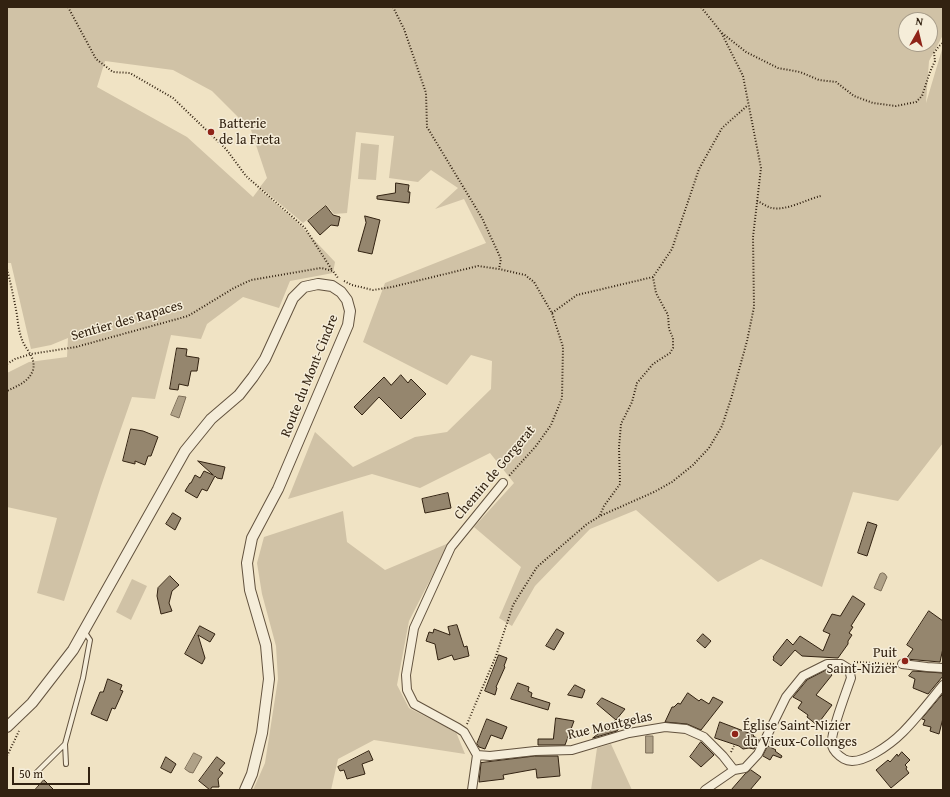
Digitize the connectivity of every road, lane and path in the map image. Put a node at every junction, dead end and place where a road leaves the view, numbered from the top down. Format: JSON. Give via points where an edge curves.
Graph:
{"nodes":[{"id":1,"x":68,"y":7,"type":"edge"},
{"id":2,"x":392,"y":7,"type":"edge"},
{"id":3,"x":701,"y":7,"type":"edge"},
{"id":4,"x":721,"y":32,"type":"junction"},
{"id":5,"x":943,"y":43,"type":"edge"},
{"id":6,"x":748,"y":105,"type":"junction"},
{"id":7,"x":822,"y":196,"type":"dead end"},
{"id":8,"x":757,"y":201,"type":"junction"},
{"id":9,"x":7,"y":269,"type":"edge"},
{"id":10,"x":499,"y":269,"type":"junction"},
{"id":11,"x":333,"y":271,"type":"junction"},
{"id":12,"x":653,"y":277,"type":"junction"},
{"id":13,"x":552,"y":314,"type":"junction"},
{"id":14,"x":31,"y":354,"type":"junction"},
{"id":15,"x":7,"y":364,"type":"edge"},
{"id":16,"x":7,"y":391,"type":"edge"},
{"id":17,"x":504,"y":483,"type":"joint"},
{"id":18,"x":600,"y":516,"type":"junction"},
{"id":19,"x":84,"y":631,"type":"junction"},
{"id":20,"x":841,"y":664,"type":"junction"},
{"id":21,"x":902,"y":664,"type":"joint"},
{"id":22,"x":943,"y":668,"type":"edge"},
{"id":23,"x":943,"y":685,"type":"edge"},
{"id":24,"x":7,"y":727,"type":"edge"},
{"id":25,"x":464,"y":732,"type":"junction"},
{"id":26,"x":65,"y":744,"type":"junction"},
{"id":27,"x":734,"y":746,"type":"dead end"},
{"id":28,"x":732,"y":751,"type":"dead end"},
{"id":29,"x":476,"y":755,"type":"junction"},
{"id":30,"x":66,"y":764,"type":"dead end"},
{"id":31,"x":734,"y":770,"type":"junction"},
{"id":32,"x":36,"y":773,"type":"dead end"},
{"id":33,"x":245,"y":790,"type":"edge"},
{"id":34,"x":472,"y":790,"type":"edge"},
{"id":35,"x":705,"y":790,"type":"edge"}],
"edges":[{"from":1,"to":11,"type":"path","via":[[96,59],[113,72],[130,73],[173,98],[226,149],[246,176],[305,228]]},
{"from":2,"to":10,"type":"path","via":[[404,29],[426,92],[427,127],[482,218],[501,259]]},
{"from":3,"to":4,"type":"path"},
{"from":4,"to":5,"type":"path","via":[[746,52],[778,68],[800,72],[819,80],[836,82],[854,96],[873,103],[896,106],[916,102],[922,96],[935,61],[934,53]]},
{"from":4,"to":6,"type":"path","via":[[743,76]]},
{"from":6,"to":8,"type":"path","via":[[761,168]]},
{"from":6,"to":12,"type":"path","via":[[722,128],[699,168],[672,249]]},
{"from":7,"to":8,"type":"path","via":[[807,199],[797,205],[773,208]]},
{"from":8,"to":18,"type":"path","via":[[753,237],[754,307],[732,399],[722,426],[709,448],[672,482]]},
{"from":9,"to":14,"type":"path","via":[[22,340]]},
{"from":10,"to":11,"type":"path","name":"Chemin de Gorgerat","via":[[478,266],[392,288],[373,290],[352,285],[338,278]]},
{"from":10,"to":13,"type":"path","name":"Chemin de Gorgerat","via":[[525,275],[534,282]]},
{"from":11,"to":14,"type":"path","name":"Sentier des Rapaces","via":[[321,268],[251,280],[188,316],[76,347]]},
{"from":12,"to":13,"type":"path","via":[[578,295]]},
{"from":12,"to":18,"type":"path","via":[[656,293],[668,315],[673,348],[670,353],[653,364],[637,383],[632,402],[621,424],[620,484]]},
{"from":13,"to":17,"type":"path","name":"Chemin de Gorgerat","via":[[564,347],[562,398],[551,425]]},
{"from":14,"to":15,"type":"path","name":"Sentier des Rapaces"},
{"from":14,"to":16,"type":"path","via":[[33,370],[29,377]]},
{"from":17,"to":25,"type":"street","name":"Chemin de Gorgerat","via":[[451,546],[414,628],[406,675],[407,690],[414,704]]},
{"from":18,"to":25,"type":"path","via":[[536,567],[512,605],[496,656]]},
{"from":19,"to":24,"type":"street","name":"Route du Mont-Cindre","via":[[47,684]]},
{"from":19,"to":26,"type":"lane","via":[[90,640],[83,678]]},
{"from":19,"to":33,"type":"street","name":"Route du Mont-Cindre","via":[[185,451],[211,419],[239,395],[254,377],[293,298],[304,287],[318,284],[332,286],[341,292],[350,311],[348,325],[278,489],[252,538],[247,563],[250,590],[266,645],[269,679],[262,733],[252,774]]},
{"from":20,"to":21,"type":"path","via":[[856,661]]},
{"from":20,"to":23,"type":"street","via":[[849,669],[851,678],[833,734],[832,745],[838,755],[847,760],[860,760],[875,754],[902,733]]},
{"from":20,"to":31,"type":"street","via":[[827,664],[803,676],[786,697],[758,754],[745,768]]},
{"from":21,"to":22,"type":"street"},
{"from":25,"to":29,"type":"street"},
{"from":26,"to":30,"type":"lane"},
{"from":26,"to":32,"type":"lane"},
{"from":27,"to":28,"type":"path"},
{"from":29,"to":31,"type":"street","name":"Rue Montgelas","via":[[572,750],[629,733],[665,727],[686,730],[704,737]]},
{"from":29,"to":34,"type":"street"},
{"from":31,"to":35,"type":"street"}]}
